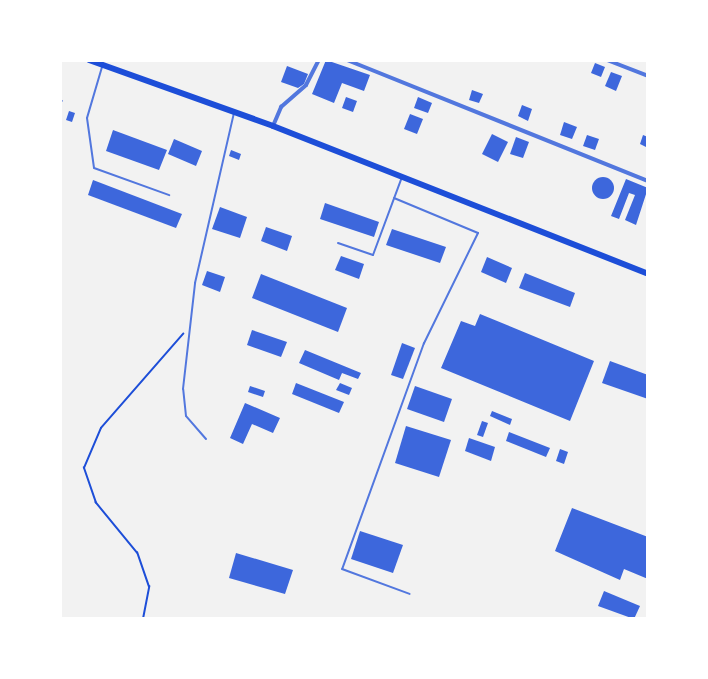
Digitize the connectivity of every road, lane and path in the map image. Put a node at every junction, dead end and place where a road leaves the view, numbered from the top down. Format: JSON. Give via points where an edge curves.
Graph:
{"nodes":[{"id":1,"x":89,"y":60,"type":"edge"},
{"id":2,"x":319,"y":60,"type":"edge"},
{"id":3,"x":347,"y":60,"type":"edge"},
{"id":4,"x":607,"y":60,"type":"edge"},
{"id":5,"x":102,"y":64,"type":"junction"},
{"id":6,"x":648,"y":76,"type":"edge"},
{"id":7,"x":234,"y":111,"type":"junction"},
{"id":8,"x":273,"y":126,"type":"junction"},
{"id":9,"x":402,"y":177,"type":"junction"},
{"id":10,"x":648,"y":181,"type":"edge"},
{"id":11,"x":169,"y":195,"type":"dead end"},
{"id":12,"x":394,"y":198,"type":"junction"},
{"id":13,"x":338,"y":243,"type":"dead end"},
{"id":14,"x":648,"y":274,"type":"edge"},
{"id":15,"x":192,"y":324,"type":"junction"},
{"id":16,"x":206,"y":440,"type":"dead end"},
{"id":17,"x":410,"y":594,"type":"dead end"},
{"id":18,"x":143,"y":619,"type":"edge"}],
"edges":[{"from":1,"to":5,"type":"main road"},
{"from":2,"to":8,"type":"street","via":[[306,85],[281,107]]},
{"from":3,"to":10,"type":"street"},
{"from":4,"to":6,"type":"street"},
{"from":5,"to":7,"type":"main road"},
{"from":5,"to":11,"type":"lane","via":[[87,118],[94,168]]},
{"from":7,"to":8,"type":"main road"},
{"from":7,"to":15,"type":"lane","via":[[209,209]]},
{"from":8,"to":9,"type":"main road"},
{"from":9,"to":12,"type":"lane"},
{"from":9,"to":14,"type":"main road"},
{"from":12,"to":13,"type":"lane","via":[[374,255]]},
{"from":12,"to":17,"type":"lane","via":[[478,233],[424,343],[342,569]]},
{"from":15,"to":16,"type":"lane","via":[[186,416]]},
{"from":15,"to":18,"type":"path","via":[[101,428],[84,468],[96,503],[137,554],[149,587]]}]}
